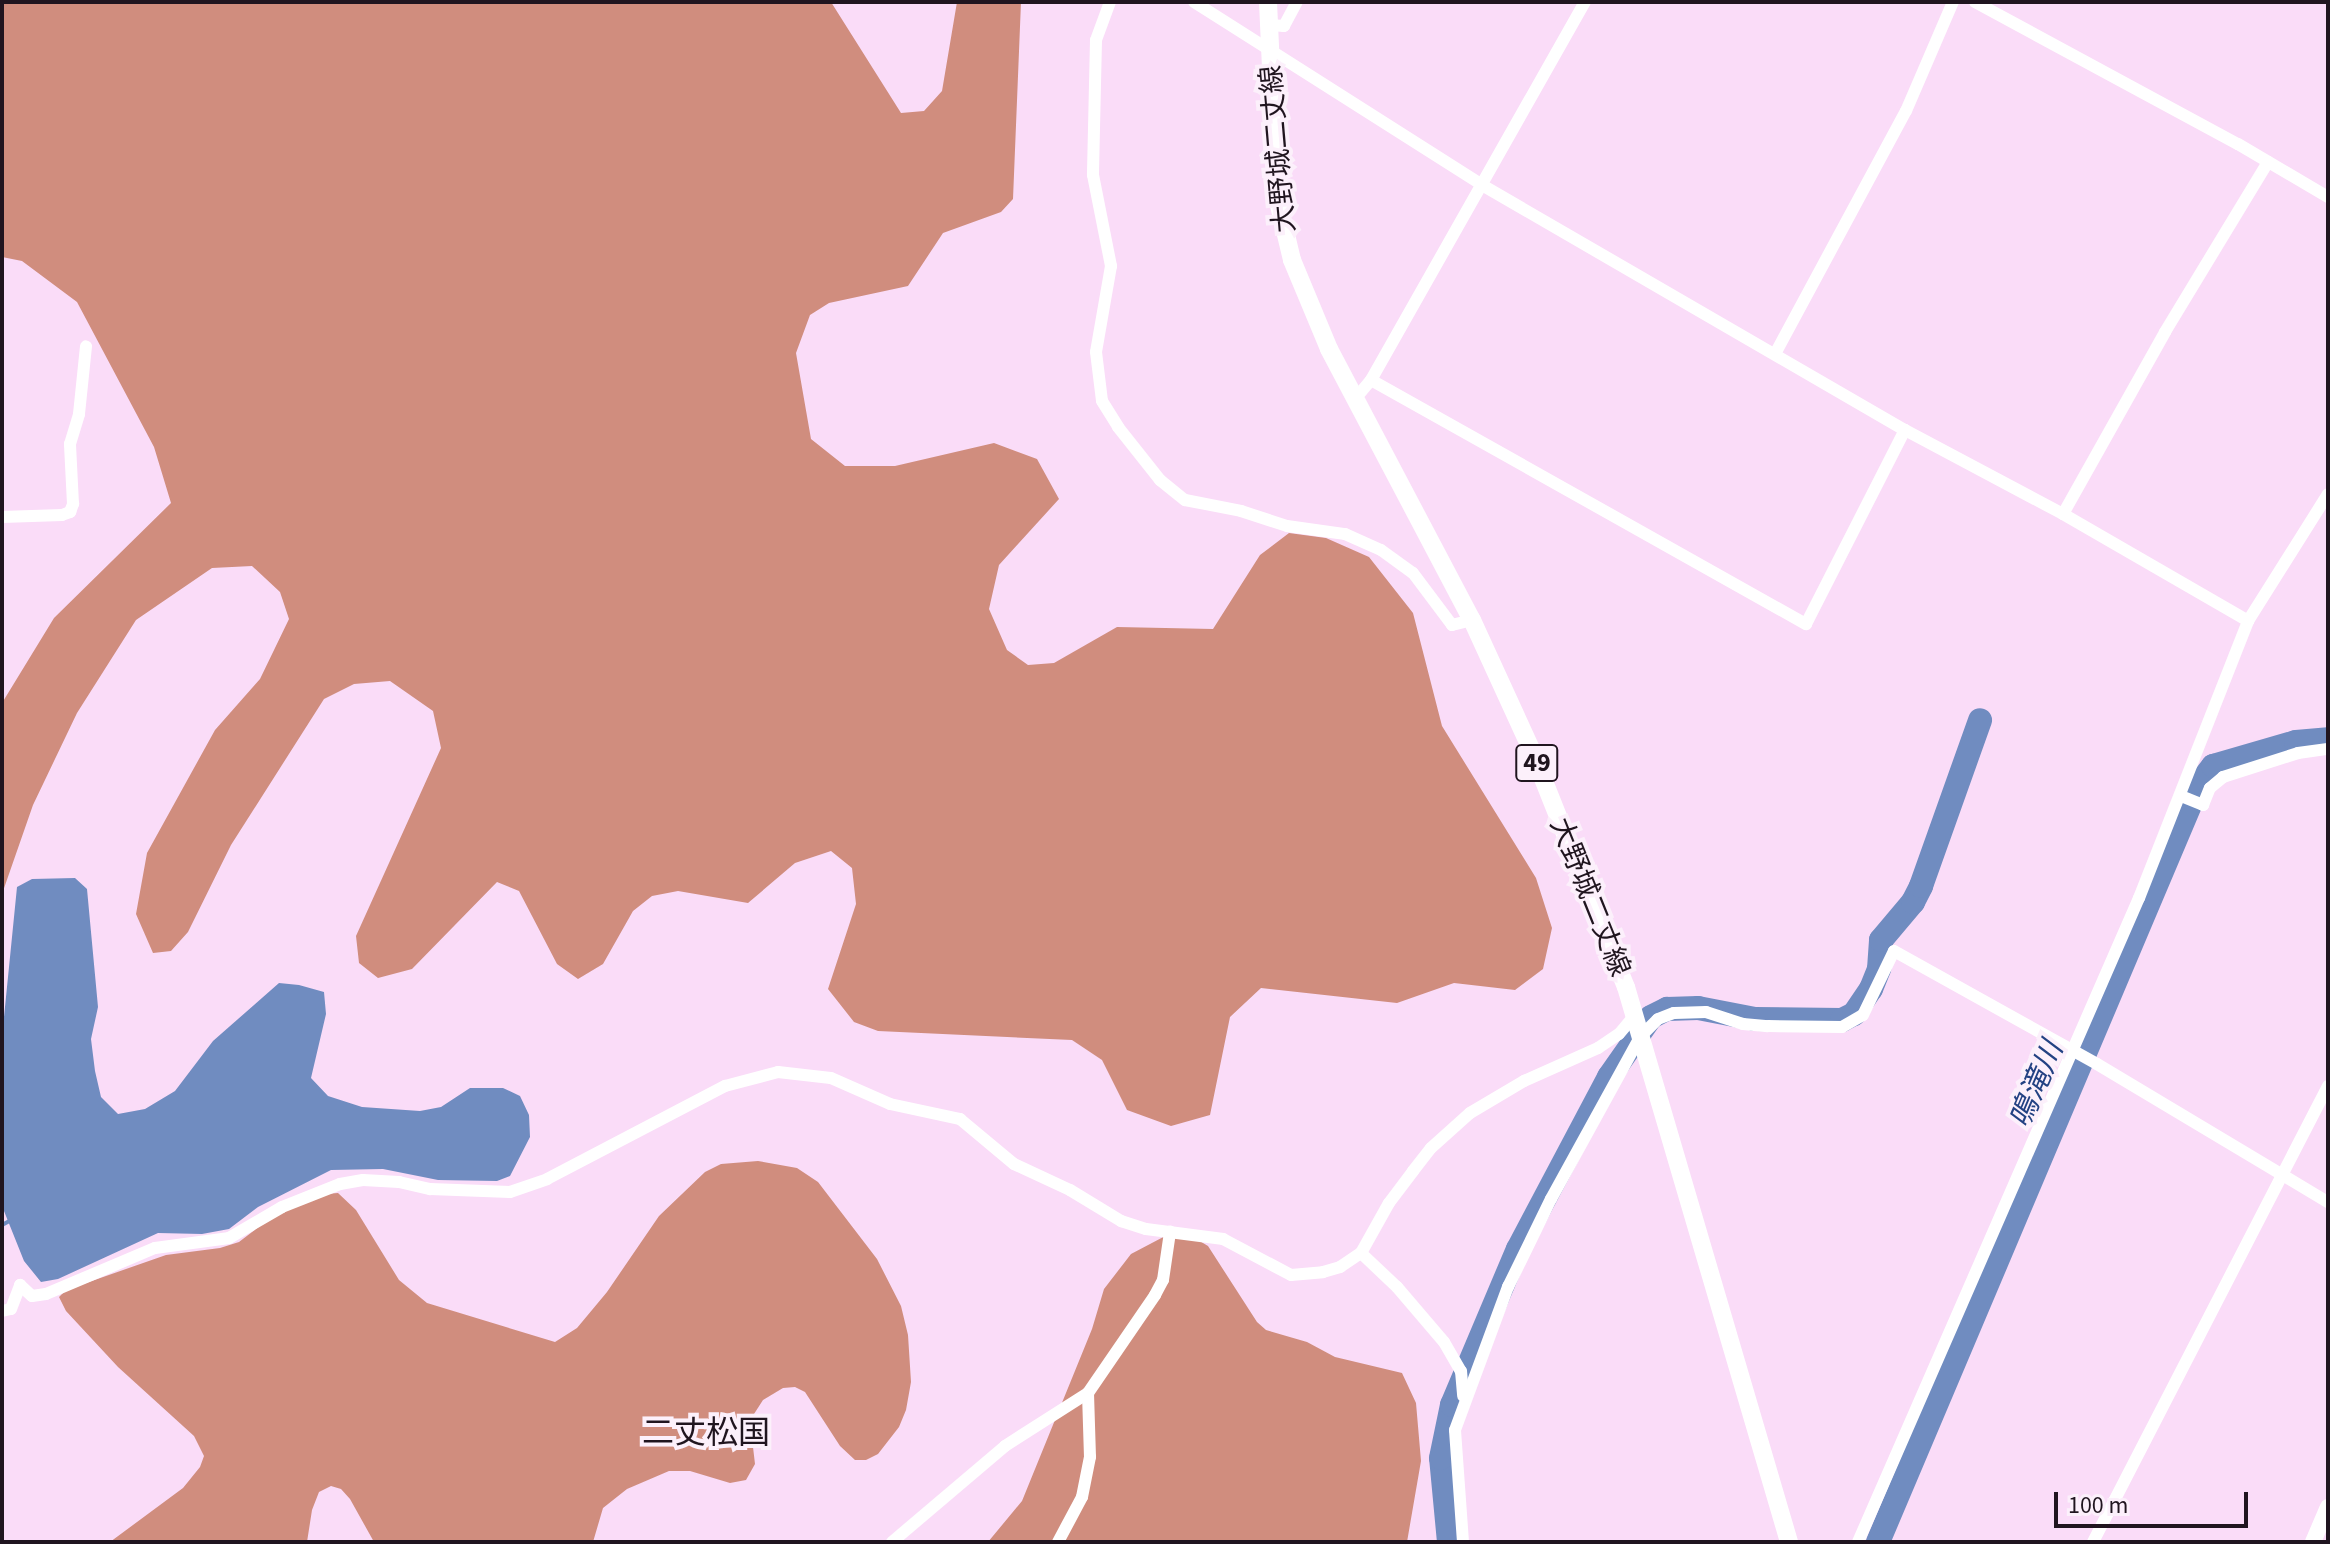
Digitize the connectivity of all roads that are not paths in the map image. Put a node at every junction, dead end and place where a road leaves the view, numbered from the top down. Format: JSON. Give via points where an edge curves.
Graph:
{"nodes":[{"id":1,"x":1110,"y":2,"type":"edge"},
{"id":2,"x":1194,"y":2,"type":"edge"},
{"id":3,"x":1268,"y":2,"type":"edge"},
{"id":4,"x":1297,"y":2,"type":"edge"},
{"id":5,"x":1585,"y":2,"type":"edge"},
{"id":6,"x":1953,"y":2,"type":"edge"},
{"id":7,"x":1975,"y":2,"type":"edge"},
{"id":8,"x":1269,"y":25,"type":"junction"},
{"id":9,"x":1269,"y":51,"type":"junction"},
{"id":10,"x":2268,"y":162,"type":"junction"},
{"id":11,"x":1482,"y":185,"type":"junction"},
{"id":12,"x":2328,"y":197,"type":"edge"},
{"id":13,"x":86,"y":346,"type":"dead end"},
{"id":14,"x":1775,"y":354,"type":"junction"},
{"id":15,"x":1371,"y":380,"type":"junction"},
{"id":16,"x":1355,"y":399,"type":"junction"},
{"id":17,"x":1905,"y":430,"type":"junction"},
{"id":18,"x":2328,"y":494,"type":"edge"},
{"id":19,"x":2063,"y":514,"type":"junction"},
{"id":20,"x":2,"y":517,"type":"edge"},
{"id":21,"x":1472,"y":620,"type":"junction"},
{"id":22,"x":2248,"y":621,"type":"junction"},
{"id":23,"x":2328,"y":749,"type":"edge"},
{"id":24,"x":2181,"y":796,"type":"junction"},
{"id":25,"x":1634,"y":1016,"type":"junction"},
{"id":26,"x":1640,"y":1037,"type":"junction"},
{"id":27,"x":2073,"y":1051,"type":"junction"},
{"id":28,"x":2328,"y":1086,"type":"edge"},
{"id":29,"x":2283,"y":1176,"type":"junction"},
{"id":30,"x":2328,"y":1202,"type":"edge"},
{"id":31,"x":1170,"y":1232,"type":"junction"},
{"id":32,"x":1361,"y":1253,"type":"junction"},
{"id":33,"x":2,"y":1311,"type":"edge"},
{"id":34,"x":1088,"y":1393,"type":"junction"},
{"id":35,"x":1463,"y":1404,"type":"junction"},
{"id":36,"x":2328,"y":1507,"type":"edge"},
{"id":37,"x":2316,"y":1541,"type":"edge"},
{"id":38,"x":892,"y":1542,"type":"edge"},
{"id":39,"x":1058,"y":1542,"type":"edge"},
{"id":40,"x":1463,"y":1542,"type":"edge"},
{"id":41,"x":1789,"y":1542,"type":"edge"},
{"id":42,"x":1858,"y":1542,"type":"edge"},
{"id":43,"x":2093,"y":1542,"type":"edge"}],
"edges":[{"from":1,"to":21,"type":"street","via":[[1096,40],[1093,175],[1111,266],[1096,352],[1102,401],[1160,480],[1185,500],[1287,526],[1345,534],[1381,550],[1413,573],[1452,625]]},
{"from":2,"to":9,"type":"street"},
{"from":3,"to":8,"type":"main road","name":"大野城二丈線","number":"49"},
{"from":4,"to":8,"type":"street","via":[[1284,26]]},
{"from":5,"to":11,"type":"street"},
{"from":6,"to":14,"type":"street","via":[[1906,111]]},
{"from":7,"to":10,"type":"street"},
{"from":8,"to":9,"type":"main road","name":"大野城二丈線","number":"49"},
{"from":9,"to":11,"type":"street"},
{"from":9,"to":16,"type":"main road","name":"大野城二丈線","number":"49","via":[[1282,229],[1305,294]]},
{"from":10,"to":12,"type":"street"},
{"from":10,"to":19,"type":"street"},
{"from":11,"to":14,"type":"street"},
{"from":11,"to":15,"type":"street"},
{"from":13,"to":20,"type":"street","via":[[79,414],[70,444],[70,512]]},
{"from":14,"to":17,"type":"street"},
{"from":15,"to":16,"type":"street"},
{"from":15,"to":17,"type":"street","via":[[1806,624]]},
{"from":16,"to":21,"type":"main road","name":"大野城二丈線","number":"49"},
{"from":17,"to":19,"type":"street"},
{"from":18,"to":22,"type":"street"},
{"from":19,"to":22,"type":"street"},
{"from":21,"to":25,"type":"main road","name":"大野城二丈線","number":"49","via":[[1532,751]]},
{"from":22,"to":24,"type":"street"},
{"from":23,"to":24,"type":"street","via":[[2223,777],[2210,788],[2203,805]]},
{"from":24,"to":27,"type":"street"},
{"from":25,"to":26,"type":"main road","name":"大野城二丈線","number":"49"},
{"from":25,"to":32,"type":"street","via":[[1598,1048],[1524,1081],[1470,1113],[1413,1171]]},
{"from":26,"to":27,"type":"street","via":[[1658,1019],[1674,1013],[1706,1012],[1755,1025],[1842,1027],[1863,1015],[1894,951]]},
{"from":26,"to":35,"type":"street","via":[[1508,1287]]},
{"from":26,"to":41,"type":"main road","name":"大野城二丈線","number":"49"},
{"from":27,"to":29,"type":"street"},
{"from":27,"to":42,"type":"street"},
{"from":28,"to":29,"type":"street"},
{"from":29,"to":30,"type":"street"},
{"from":29,"to":43,"type":"street"},
{"from":31,"to":32,"type":"street","via":[[1223,1239],[1291,1275],[1340,1267]]},
{"from":31,"to":33,"type":"street","via":[[1121,1221],[1027,1171],[960,1119],[890,1104],[831,1078],[778,1072],[725,1086],[547,1179],[510,1192],[363,1180],[340,1184],[282,1207],[229,1238],[155,1248],[46,1294],[32,1296],[20,1285],[11,1309]]},
{"from":31,"to":34,"type":"street","via":[[1163,1280]]},
{"from":32,"to":35,"type":"street","via":[[1444,1342],[1461,1371]]},
{"from":34,"to":38,"type":"street","via":[[1005,1446]]},
{"from":34,"to":39,"type":"street","via":[[1082,1497]]},
{"from":35,"to":40,"type":"street","via":[[1455,1430]]},
{"from":36,"to":37,"type":"main road"}]}
